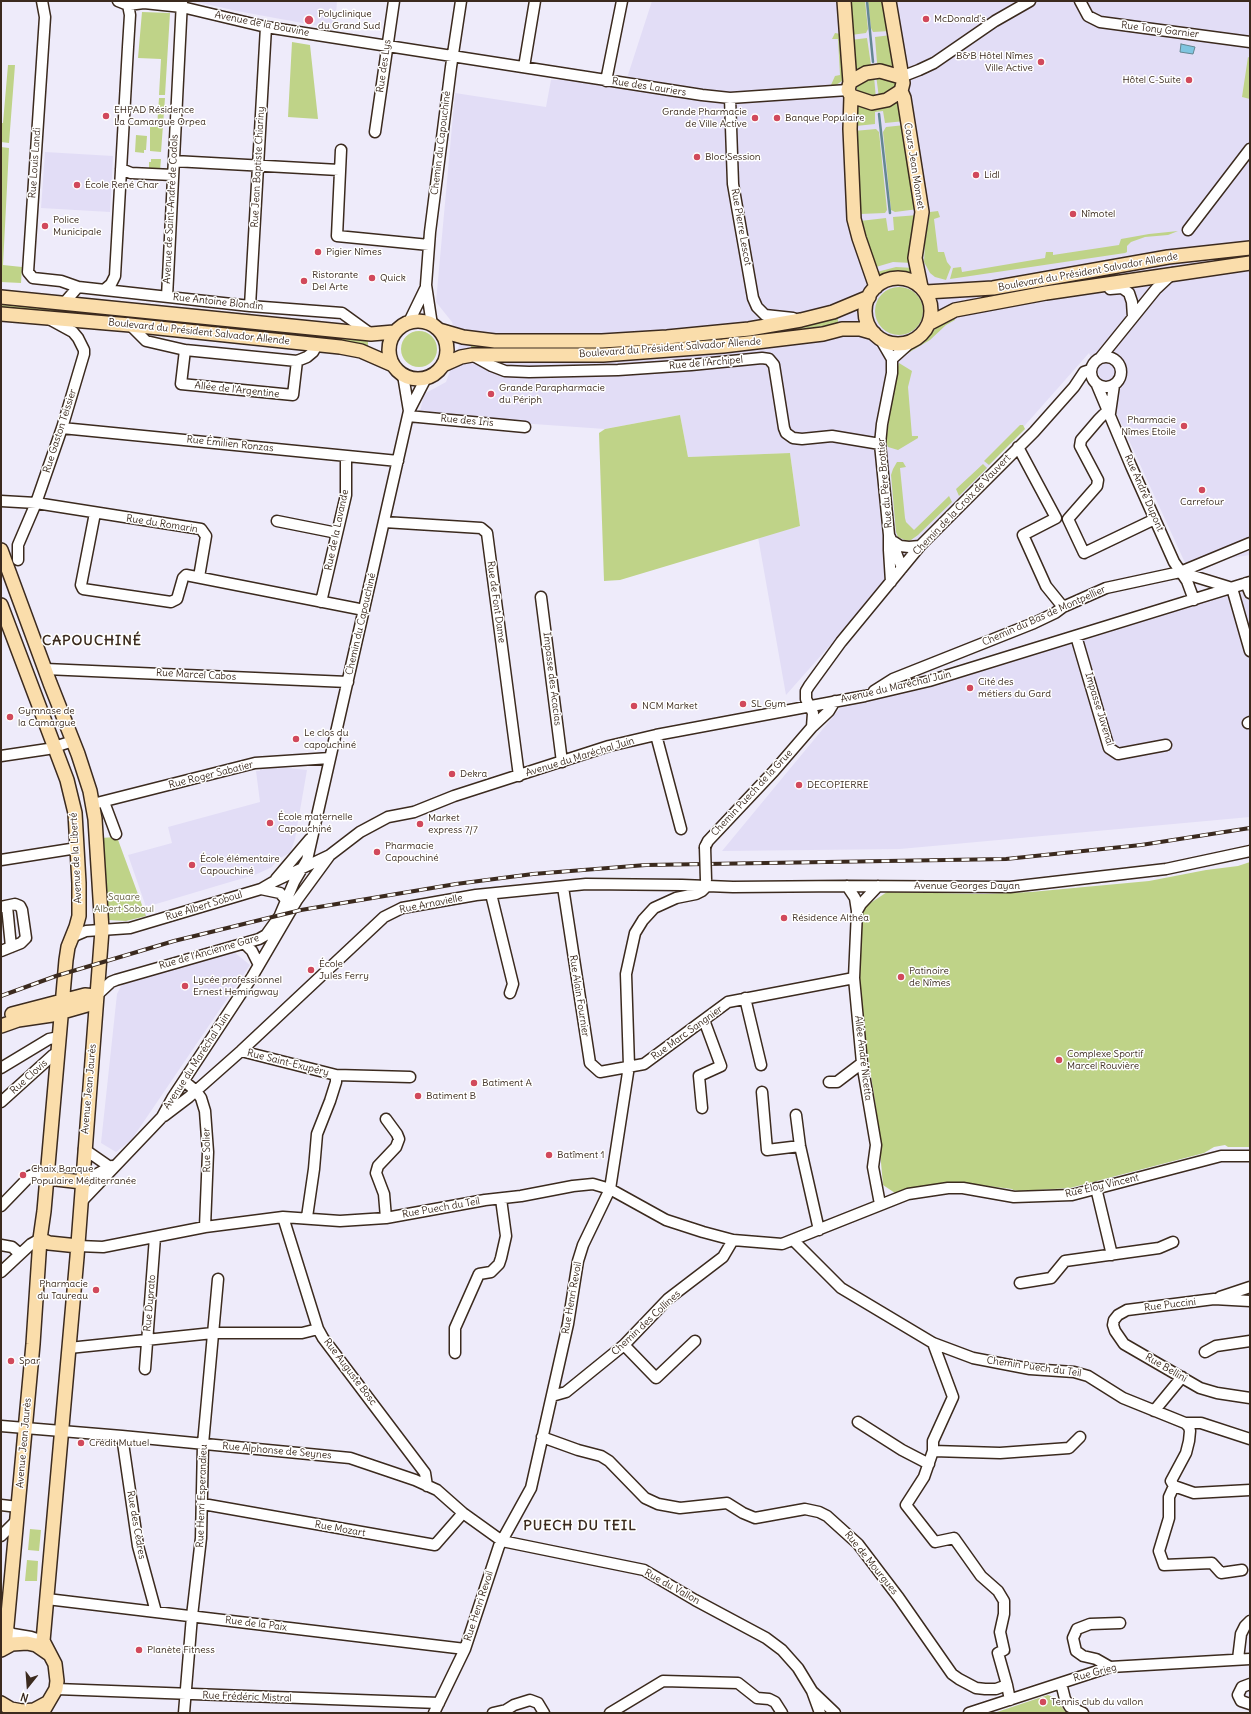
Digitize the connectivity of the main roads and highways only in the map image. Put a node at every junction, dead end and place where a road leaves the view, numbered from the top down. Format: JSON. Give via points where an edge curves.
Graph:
{"nodes":[{"id":1,"x":844,"y":1,"type":"edge"},
{"id":2,"x":889,"y":1,"type":"edge"},
{"id":3,"x":901,"y":77,"type":"junction"},
{"id":4,"x":849,"y":90,"type":"junction"},
{"id":5,"x":901,"y":92,"type":"junction"},
{"id":6,"x":1250,"y":248,"type":"edge"},
{"id":7,"x":1250,"y":263,"type":"edge"},
{"id":8,"x":924,"y":290,"type":"junction"},
{"id":9,"x":872,"y":292,"type":"junction"},
{"id":10,"x":1,"y":297,"type":"edge"},
{"id":11,"x":1,"y":314,"type":"edge"},
{"id":12,"x":930,"y":322,"type":"junction"},
{"id":13,"x":436,"y":328,"type":"junction"},
{"id":14,"x":394,"y":332,"type":"junction"},
{"id":15,"x":878,"y":336,"type":"junction"},
{"id":16,"x":393,"y":365,"type":"junction"},
{"id":17,"x":443,"y":365,"type":"junction"},
{"id":18,"x":1,"y":550,"type":"edge"},
{"id":19,"x":1,"y":605,"type":"edge"},
{"id":20,"x":96,"y":996,"type":"junction"},
{"id":21,"x":63,"y":1006,"type":"junction"},
{"id":22,"x":1,"y":1018,"type":"edge"},
{"id":23,"x":1,"y":1026,"type":"edge"},
{"id":24,"x":47,"y":1178,"type":"junction"},
{"id":25,"x":82,"y":1182,"type":"junction"},
{"id":26,"x":35,"y":1241,"type":"junction"},
{"id":27,"x":78,"y":1246,"type":"junction"},
{"id":28,"x":3,"y":1638,"type":"edge"},
{"id":29,"x":51,"y":1655,"type":"junction"},
{"id":30,"x":1,"y":1703,"type":"edge"},
{"id":31,"x":1,"y":1710,"type":"edge"},
{"id":32,"x":48,"y":1710,"type":"edge"},
{"id":33,"x":7,"y":1713,"type":"edge"}],
"edges":[{"from":1,"to":4,"type":"main road"},
{"from":2,"to":3,"type":"main road"},
{"from":3,"to":4,"type":"main road","via":[[880,72],[866,73]]},
{"from":3,"to":5,"type":"main road","name":"Cours Jean Monnet"},
{"from":4,"to":5,"type":"main road","via":[[866,101],[877,102]]},
{"from":4,"to":9,"type":"main road","via":[[854,219],[868,262]]},
{"from":5,"to":8,"type":"main road","name":"Cours Jean Monnet","via":[[922,208],[915,258]]},
{"from":6,"to":8,"type":"main road","name":"Boulevard du Président Salvador Allende","via":[[1168,257],[993,288]]},
{"from":7,"to":12,"type":"main road","name":"Boulevard du Président Salvador Allende","via":[[1076,288],[954,310]]},
{"from":8,"to":9,"type":"main road","via":[[912,281],[899,278],[886,280]]},
{"from":8,"to":12,"type":"main road","via":[[932,312]]},
{"from":9,"to":13,"type":"main road","name":"Boulevard du Président Salvador Allende","via":[[833,312],[801,320],[722,332],[602,341],[495,341],[463,337]]},
{"from":9,"to":15,"type":"main road","via":[[866,303],[866,316],[867,322]]},
{"from":10,"to":14,"type":"main road","name":"Boulevard du Président Salvador Allende","via":[[371,334]]},
{"from":11,"to":16,"type":"main road","name":"Boulevard du Président Salvador Allende","via":[[317,345],[361,351]]},
{"from":12,"to":15,"type":"main road","via":[[926,331],[911,342],[897,344]]},
{"from":13,"to":14,"type":"main road","via":[[421,321],[409,322]]},
{"from":13,"to":17,"type":"main road","via":[[445,341],[447,353]]},
{"from":14,"to":16,"type":"main road","via":[[389,343]]},
{"from":15,"to":17,"type":"main road","name":"Boulevard du Président Salvador Allende","via":[[860,329],[842,329],[823,334],[731,345],[603,355],[472,355]]},
{"from":16,"to":17,"type":"main road","via":[[403,375],[414,379],[426,378]]},
{"from":18,"to":20,"type":"main road","name":"Avenue de la Liberté","via":[[99,803],[102,930]]},
{"from":19,"to":21,"type":"main road","name":"Avenue de la Liberté","via":[[67,780],[73,803],[79,916],[66,960]]},
{"from":20,"to":21,"type":"main road","via":[[87,1005]]},
{"from":20,"to":25,"type":"main road","name":"Avenue Jean Jaurès"},
{"from":21,"to":22,"type":"main road","via":[[18,1012]]},
{"from":21,"to":23,"type":"main road"},
{"from":21,"to":24,"type":"main road","name":"Avenue Jean Jaurès"},
{"from":24,"to":25,"type":"main road"},
{"from":24,"to":26,"type":"main road","name":"Avenue Jean Jaurès","via":[[44,1211]]},
{"from":25,"to":27,"type":"main road","name":"Avenue Jean Jaurès"},
{"from":26,"to":27,"type":"main road"},
{"from":26,"to":28,"type":"main road","name":"Avenue Jean Jaurès","via":[[26,1429]]},
{"from":27,"to":29,"type":"main road","name":"Avenue Jean Jaurès","via":[[43,1641]]},
{"from":28,"to":29,"type":"main road","via":[[36,1646]]},
{"from":29,"to":32,"type":"main road","via":[[57,1672],[56,1689]]},
{"from":30,"to":32,"type":"main road","via":[[11,1709],[22,1711]]},
{"from":31,"to":33,"type":"main road"}]}
